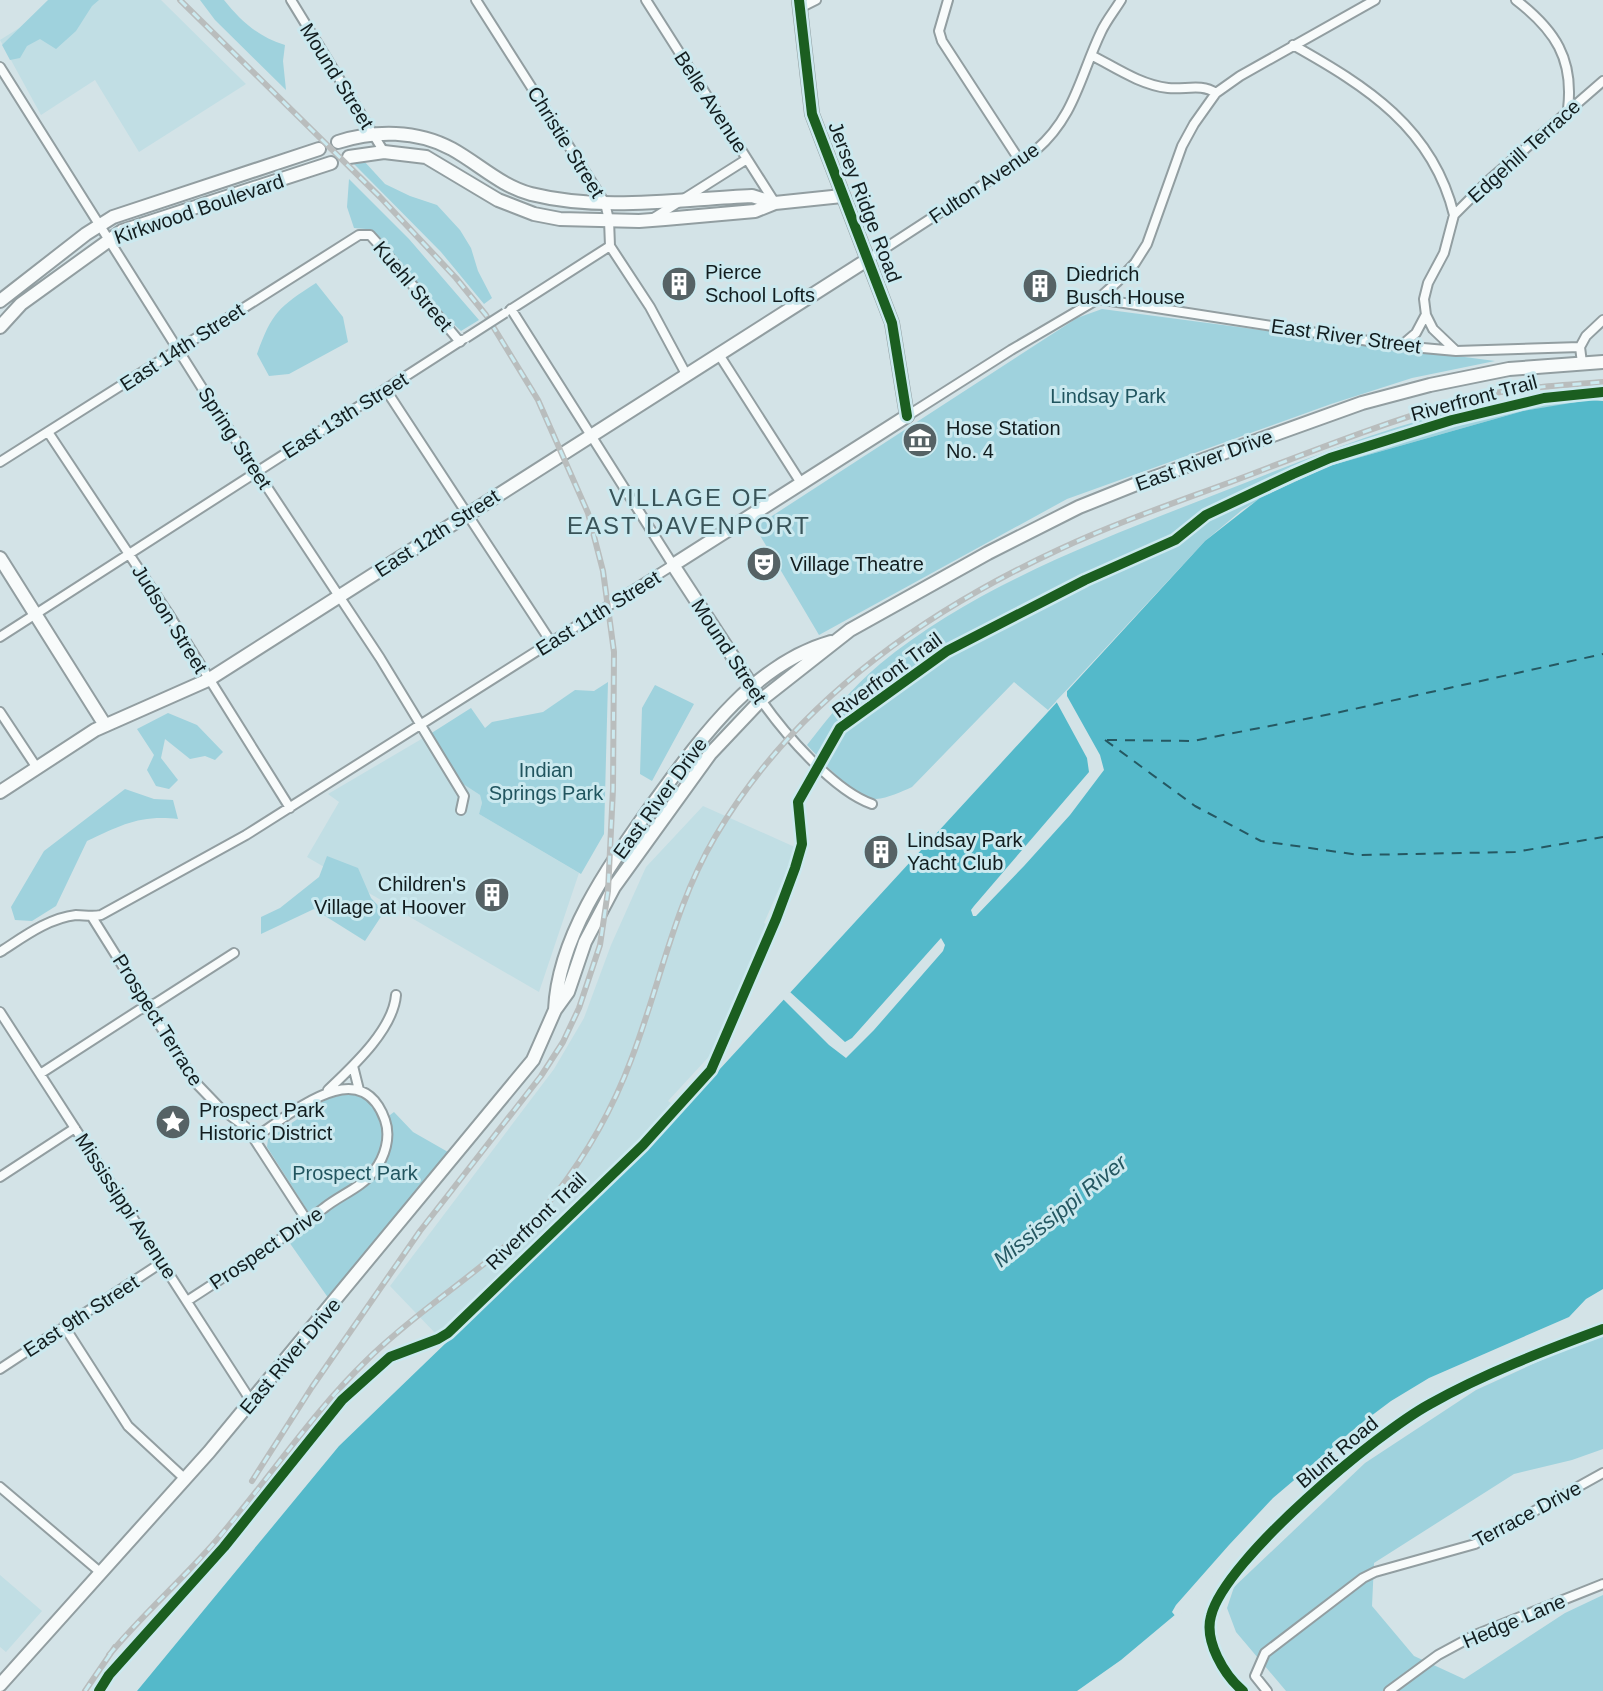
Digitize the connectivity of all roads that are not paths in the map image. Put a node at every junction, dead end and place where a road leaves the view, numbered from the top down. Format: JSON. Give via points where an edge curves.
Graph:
{"nodes":[{"id":1,"x":291,"y":0,"type":"edge"},
{"id":2,"x":476,"y":0,"type":"edge"},
{"id":3,"x":646,"y":0,"type":"edge"},
{"id":4,"x":816,"y":0,"type":"edge"},
{"id":5,"x":948,"y":0,"type":"edge"},
{"id":6,"x":1121,"y":0,"type":"edge"},
{"id":7,"x":1375,"y":0,"type":"edge"},
{"id":8,"x":1516,"y":0,"type":"edge"},
{"id":9,"x":799,"y":4,"type":"edge"},
{"id":10,"x":1293,"y":45,"type":"junction"},
{"id":11,"x":1093,"y":56,"type":"junction"},
{"id":12,"x":0,"y":67,"type":"edge"},
{"id":13,"x":1603,"y":81,"type":"edge"},
{"id":14,"x":1216,"y":93,"type":"junction"},
{"id":15,"x":1568,"y":110,"type":"junction"},
{"id":16,"x":373,"y":134,"type":"junction"},
{"id":17,"x":338,"y":142,"type":"dead end"},
{"id":18,"x":319,"y":149,"type":"dead end"},
{"id":19,"x":384,"y":152,"type":"junction"},
{"id":20,"x":349,"y":157,"type":"dead end"},
{"id":21,"x":747,"y":159,"type":"junction"},
{"id":22,"x":1020,"y":161,"type":"junction"},
{"id":23,"x":331,"y":163,"type":"dead end"},
{"id":24,"x":842,"y":196,"type":"junction"},
{"id":25,"x":684,"y":199,"type":"junction"},
{"id":26,"x":605,"y":203,"type":"junction"},
{"id":27,"x":775,"y":203,"type":"junction"},
{"id":28,"x":1454,"y":215,"type":"junction"},
{"id":29,"x":609,"y":220,"type":"junction"},
{"id":30,"x":652,"y":220,"type":"junction"},
{"id":31,"x":99,"y":226,"type":"junction"},
{"id":32,"x":365,"y":234,"type":"joint"},
{"id":33,"x":108,"y":240,"type":"junction"},
{"id":34,"x":610,"y":246,"type":"junction"},
{"id":35,"x":867,"y":260,"type":"junction"},
{"id":36,"x":1098,"y":299,"type":"junction"},
{"id":37,"x":0,"y":301,"type":"edge"},
{"id":38,"x":508,"y":311,"type":"junction"},
{"id":39,"x":1426,"y":315,"type":"junction"},
{"id":40,"x":1603,"y":320,"type":"edge"},
{"id":41,"x":0,"y":327,"type":"edge"},
{"id":42,"x":463,"y":340,"type":"junction"},
{"id":43,"x":1401,"y":346,"type":"junction"},
{"id":44,"x":1580,"y":347,"type":"junction"},
{"id":45,"x":178,"y":349,"type":"junction"},
{"id":46,"x":1456,"y":351,"type":"junction"},
{"id":47,"x":718,"y":353,"type":"junction"},
{"id":48,"x":1603,"y":362,"type":"edge"},
{"id":49,"x":1582,"y":363,"type":"junction"},
{"id":50,"x":686,"y":374,"type":"junction"},
{"id":51,"x":386,"y":390,"type":"junction"},
{"id":52,"x":907,"y":416,"type":"junction"},
{"id":53,"x":48,"y":432,"type":"junction"},
{"id":54,"x":589,"y":436,"type":"junction"},
{"id":55,"x":0,"y":462,"type":"edge"},
{"id":56,"x":257,"y":472,"type":"junction"},
{"id":57,"x":801,"y":483,"type":"junction"},
{"id":58,"x":467,"y":514,"type":"junction"},
{"id":59,"x":128,"y":554,"type":"junction"},
{"id":60,"x":0,"y":558,"type":"edge"},
{"id":61,"x":673,"y":565,"type":"junction"},
{"id":62,"x":339,"y":596,"type":"junction"},
{"id":63,"x":36,"y":612,"type":"junction"},
{"id":64,"x":0,"y":637,"type":"edge"},
{"id":65,"x":834,"y":641,"type":"junction"},
{"id":66,"x":551,"y":642,"type":"junction"},
{"id":67,"x":208,"y":680,"type":"junction"},
{"id":68,"x":753,"y":687,"type":"junction"},
{"id":69,"x":761,"y":700,"type":"junction"},
{"id":70,"x":0,"y":712,"type":"edge"},
{"id":71,"x":105,"y":725,"type":"junction"},
{"id":72,"x":420,"y":725,"type":"junction"},
{"id":73,"x":37,"y":768,"type":"junction"},
{"id":74,"x":0,"y":792,"type":"edge"},
{"id":75,"x":872,"y":804,"type":"dead end"},
{"id":76,"x":290,"y":808,"type":"junction"},
{"id":77,"x":461,"y":810,"type":"dead end"},
{"id":78,"x":92,"y":917,"type":"junction"},
{"id":79,"x":0,"y":952,"type":"edge"},
{"id":80,"x":234,"y":953,"type":"dead end"},
{"id":81,"x":396,"y":995,"type":"dead end"},
{"id":82,"x":148,"y":1006,"type":"junction"},
{"id":83,"x":555,"y":1010,"type":"junction"},
{"id":84,"x":0,"y":1012,"type":"edge"},
{"id":85,"x":353,"y":1066,"type":"junction"},
{"id":86,"x":40,"y":1074,"type":"junction"},
{"id":87,"x":359,"y":1090,"type":"junction"},
{"id":88,"x":327,"y":1091,"type":"junction"},
{"id":89,"x":75,"y":1128,"type":"junction"},
{"id":90,"x":254,"y":1138,"type":"junction"},
{"id":91,"x":0,"y":1177,"type":"edge"},
{"id":92,"x":308,"y":1222,"type":"junction"},
{"id":93,"x":161,"y":1263,"type":"junction"},
{"id":94,"x":187,"y":1301,"type":"junction"},
{"id":95,"x":64,"y":1326,"type":"junction"},
{"id":96,"x":0,"y":1369,"type":"edge"},
{"id":97,"x":251,"y":1401,"type":"junction"},
{"id":98,"x":1603,"y":1473,"type":"edge"},
{"id":99,"x":184,"y":1478,"type":"junction"},
{"id":100,"x":0,"y":1487,"type":"edge"},
{"id":101,"x":100,"y":1572,"type":"junction"},
{"id":102,"x":1603,"y":1584,"type":"edge"},
{"id":103,"x":0,"y":1685,"type":"edge"},
{"id":104,"x":1267,"y":1691,"type":"edge"},
{"id":105,"x":1389,"y":1691,"type":"edge"}],
"edges":[{"from":1,"to":16,"type":"street","name":"Mound Street"},
{"from":2,"to":26,"type":"street","name":"Christie Street"},
{"from":3,"to":21,"type":"street","name":"Belle Avenue"},
{"from":4,"to":9,"type":"street"},
{"from":5,"to":22,"type":"street","via":[[939,31],[942,41]]},
{"from":6,"to":11,"type":"street","name":"Fulton Avenue","via":[[1101,31]]},
{"from":7,"to":10,"type":"street"},
{"from":8,"to":15,"type":"street","via":[[1553,35],[1564,54],[1570,81]]},
{"from":9,"to":24,"type":"street","name":"Jersey Ridge Road","via":[[812,114]]},
{"from":10,"to":14,"type":"street"},
{"from":10,"to":28,"type":"street","via":[[1372,93],[1419,138]]},
{"from":11,"to":14,"type":"street","via":[[1146,82]]},
{"from":11,"to":22,"type":"street","name":"Fulton Avenue","via":[[1053,136]]},
{"from":12,"to":31,"type":"street","name":"Spring Street"},
{"from":13,"to":15,"type":"street","name":"Edgehill Terrace"},
{"from":14,"to":36,"type":"street","name":"East 11th Street","via":[[1182,146],[1147,244]]},
{"from":15,"to":28,"type":"street","name":"Edgehill Terrace"},
{"from":16,"to":17,"type":"street"},
{"from":16,"to":19,"type":"street","name":"Mound Street"},
{"from":16,"to":26,"type":"street","via":[[429,139],[530,194]]},
{"from":18,"to":31,"type":"street","name":"Kirkwood Boulevard","via":[[132,210]]},
{"from":19,"to":20,"type":"street"},
{"from":19,"to":29,"type":"street","via":[[426,157],[498,200],[534,214]]},
{"from":21,"to":25,"type":"street"},
{"from":21,"to":27,"type":"street","name":"Belle Avenue"},
{"from":22,"to":35,"type":"street","name":"Fulton Avenue"},
{"from":23,"to":33,"type":"street","name":"Kirkwood Boulevard","via":[[139,225]]},
{"from":24,"to":27,"type":"street"},
{"from":24,"to":35,"type":"street","name":"Jersey Ridge Road"},
{"from":25,"to":26,"type":"street"},
{"from":25,"to":27,"type":"street","via":[[752,196]]},
{"from":25,"to":30,"type":"street"},
{"from":26,"to":29,"type":"street","name":"Christie Street"},
{"from":27,"to":30,"type":"street","via":[[755,211]]},
{"from":28,"to":39,"type":"street","name":"Edgehill Terrace","via":[[1444,253],[1425,291]]},
{"from":29,"to":30,"type":"street"},
{"from":29,"to":34,"type":"street","name":"Christie Street"},
{"from":31,"to":33,"type":"street","name":"Spring Street"},
{"from":31,"to":37,"type":"street","name":"Kirkwood Boulevard"},
{"from":32,"to":42,"type":"street","name":"Kuehl Street"},
{"from":32,"to":45,"type":"street","name":"East 14th Street"},
{"from":33,"to":41,"type":"street","name":"Kirkwood Boulevard","via":[[21,304]]},
{"from":33,"to":45,"type":"street","name":"Spring Street"},
{"from":34,"to":38,"type":"street","name":"East 13th Street"},
{"from":34,"to":50,"type":"street"},
{"from":35,"to":47,"type":"street","name":"East 12th Street"},
{"from":35,"to":52,"type":"street","name":"Jersey Ridge Road","via":[[892,323]]},
{"from":36,"to":43,"type":"street","name":"East River Street"},
{"from":36,"to":52,"type":"street","name":"East 11th Street"},
{"from":38,"to":42,"type":"street","name":"East 13th Street","bridge":true},
{"from":38,"to":54,"type":"street","name":"Mound Street"},
{"from":39,"to":43,"type":"street","name":"Edgehill Terrace"},
{"from":39,"to":46,"type":"street"},
{"from":40,"to":44,"type":"street"},
{"from":42,"to":51,"type":"street","name":"East 13th Street"},
{"from":43,"to":46,"type":"street","name":"East River Street"},
{"from":44,"to":46,"type":"street","name":"East River Street"},
{"from":44,"to":49,"type":"street"},
{"from":45,"to":53,"type":"street","name":"East 14th Street"},
{"from":45,"to":56,"type":"street","name":"Spring Street"},
{"from":47,"to":50,"type":"street","name":"East 12th Street"},
{"from":47,"to":57,"type":"street"},
{"from":48,"to":49,"type":"street","name":"East River Drive"},
{"from":49,"to":65,"type":"street","name":"East River Drive","via":[[1509,369],[1376,400],[1139,483],[1031,530]]},
{"from":50,"to":54,"type":"street","name":"East 12th Street"},
{"from":51,"to":56,"type":"street","name":"East 13th Street"},
{"from":51,"to":58,"type":"street"},
{"from":52,"to":57,"type":"street","name":"East 11th Street"},
{"from":53,"to":55,"type":"street","name":"East 14th Street"},
{"from":53,"to":59,"type":"street","name":"Judson Street"},
{"from":54,"to":58,"type":"street","name":"East 12th Street"},
{"from":54,"to":61,"type":"street","name":"Mound Street"},
{"from":56,"to":59,"type":"street","name":"East 13th Street"},
{"from":56,"to":62,"type":"street","name":"Spring Street"},
{"from":57,"to":61,"type":"street","name":"East 11th Street"},
{"from":58,"to":62,"type":"street","name":"East 12th Street"},
{"from":58,"to":66,"type":"street"},
{"from":59,"to":63,"type":"street","name":"East 13th Street"},
{"from":59,"to":67,"type":"street","name":"Judson Street"},
{"from":60,"to":63,"type":"street"},
{"from":61,"to":66,"type":"street","name":"East 11th Street"},
{"from":61,"to":68,"type":"street","name":"Mound Street"},
{"from":62,"to":67,"type":"street","name":"East 12th Street"},
{"from":62,"to":72,"type":"street","name":"Spring Street"},
{"from":63,"to":64,"type":"street","name":"East 13th Street"},
{"from":63,"to":71,"type":"street"},
{"from":65,"to":68,"type":"street","name":"East River Drive","via":[[813,647]]},
{"from":65,"to":69,"type":"street","name":"East River Drive"},
{"from":66,"to":72,"type":"street","name":"East 11th Street"},
{"from":67,"to":71,"type":"street","name":"East 12th Street"},
{"from":67,"to":76,"type":"street","name":"Judson Street"},
{"from":68,"to":69,"type":"street","name":"Mound Street"},
{"from":68,"to":83,"type":"street","name":"East River Drive","via":[[695,748],[617,855],[581,918],[556,990]]},
{"from":69,"to":75,"type":"street","name":"Mound Street","via":[[788,736],[858,799]]},
{"from":69,"to":83,"type":"street","name":"East River Drive","via":[[710,754],[614,887]]},
{"from":70,"to":73,"type":"street"},
{"from":71,"to":73,"type":"street","name":"East 12th Street"},
{"from":72,"to":76,"type":"street","name":"East 11th Street"},
{"from":72,"to":77,"type":"street","name":"Spring Street","via":[[464,796]]},
{"from":73,"to":74,"type":"street","name":"East 12th Street"},
{"from":76,"to":78,"type":"street","name":"East 11th Street"},
{"from":78,"to":79,"type":"street","via":[[61,919]]},
{"from":78,"to":82,"type":"street","name":"Prospect Terrace"},
{"from":80,"to":82,"type":"street"},
{"from":81,"to":85,"type":"street","via":[[392,1013]]},
{"from":82,"to":86,"type":"street"},
{"from":82,"to":90,"type":"street","name":"Prospect Terrace","via":[[196,1083]]},
{"from":83,"to":97,"type":"street","name":"East River Drive","via":[[533,1060]]},
{"from":84,"to":86,"type":"street","name":"Mississippi Avenue"},
{"from":85,"to":87,"type":"street"},
{"from":85,"to":88,"type":"street"},
{"from":86,"to":89,"type":"street","name":"Mississippi Avenue"},
{"from":87,"to":88,"type":"street"},
{"from":87,"to":92,"type":"street","name":"Prospect Drive","via":[[373,1099],[387,1123],[385,1151],[360,1185]]},
{"from":88,"to":90,"type":"street"},
{"from":89,"to":91,"type":"street"},
{"from":89,"to":93,"type":"street","name":"Mississippi Avenue"},
{"from":90,"to":92,"type":"street","name":"Prospect Terrace"},
{"from":92,"to":94,"type":"street","name":"Prospect Drive"},
{"from":93,"to":94,"type":"street","name":"Mississippi Avenue"},
{"from":93,"to":95,"type":"street","name":"East 9th Street"},
{"from":94,"to":97,"type":"street","name":"Mississippi Avenue"},
{"from":95,"to":96,"type":"street","name":"East 9th Street"},
{"from":95,"to":99,"type":"street","via":[[128,1426]]},
{"from":97,"to":99,"type":"street","name":"East River Drive"},
{"from":98,"to":104,"type":"street","name":"Terrace Drive","via":[[1475,1544],[1363,1578],[1265,1653],[1255,1676]]},
{"from":99,"to":101,"type":"street","name":"East River Drive"},
{"from":100,"to":101,"type":"street"},
{"from":101,"to":103,"type":"street","name":"East River Drive"},
{"from":102,"to":105,"type":"street","name":"Hedge Lane","via":[[1501,1622],[1438,1655]]}]}
